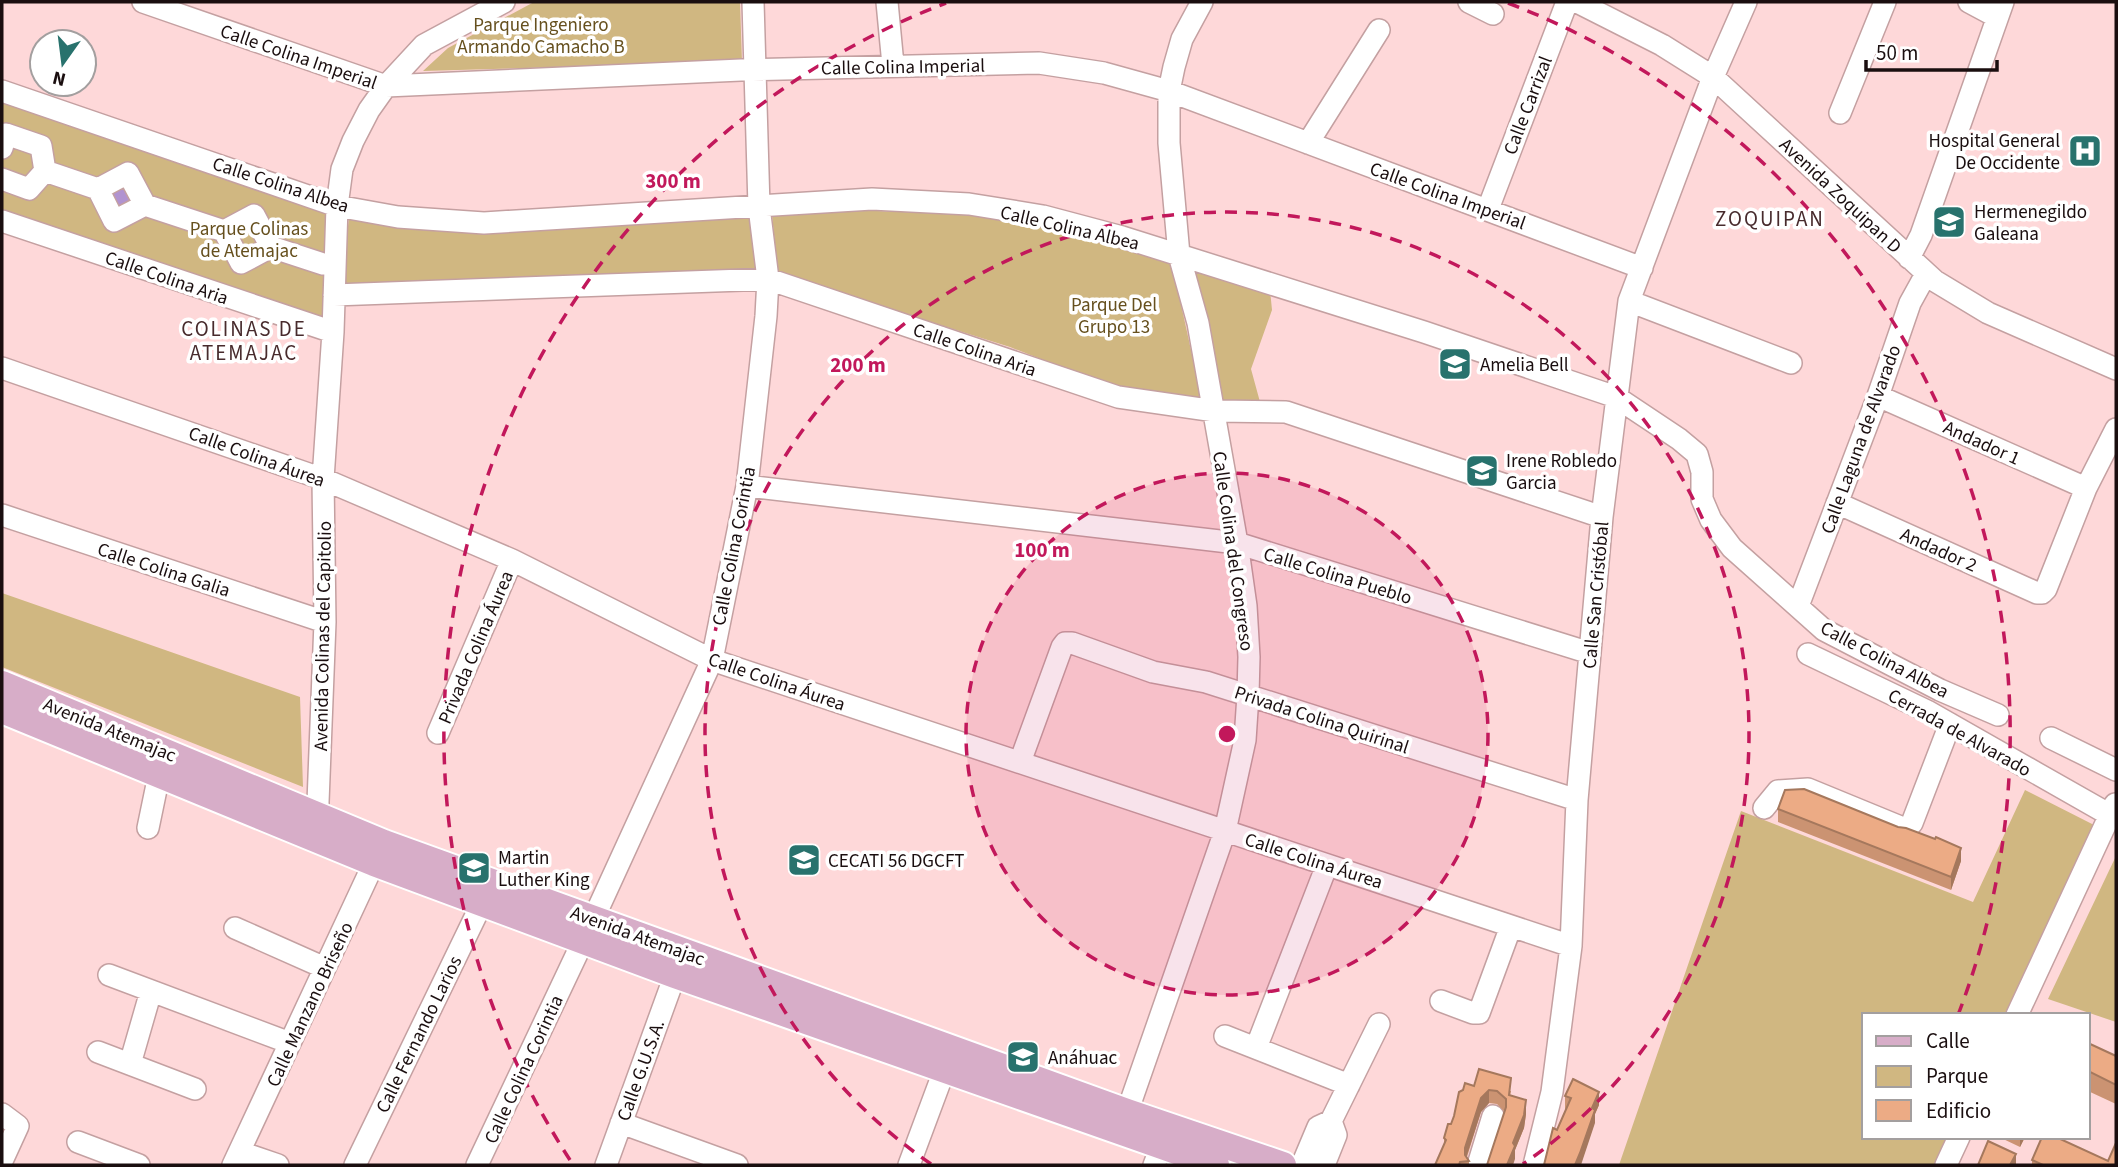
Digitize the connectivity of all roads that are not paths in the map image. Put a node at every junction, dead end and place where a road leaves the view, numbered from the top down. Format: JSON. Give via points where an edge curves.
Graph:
{"nodes":[{"id":1,"x":143,"y":2,"type":"edge"},
{"id":2,"x":504,"y":2,"type":"edge"},
{"id":3,"x":753,"y":2,"type":"edge"},
{"id":4,"x":887,"y":2,"type":"edge"},
{"id":5,"x":1202,"y":2,"type":"edge"},
{"id":6,"x":1469,"y":2,"type":"edge"},
{"id":7,"x":1567,"y":2,"type":"edge"},
{"id":8,"x":1577,"y":2,"type":"edge"},
{"id":9,"x":1746,"y":2,"type":"edge"},
{"id":10,"x":1885,"y":2,"type":"edge"},
{"id":11,"x":1969,"y":2,"type":"edge"},
{"id":12,"x":2000,"y":9,"type":"edge"},
{"id":13,"x":1493,"y":14,"type":"dead end"},
{"id":14,"x":1379,"y":30,"type":"dead end"},
{"id":15,"x":893,"y":65,"type":"junction"},
{"id":16,"x":756,"y":70,"type":"junction"},
{"id":17,"x":1713,"y":77,"type":"junction"},
{"id":18,"x":386,"y":86,"type":"junction"},
{"id":19,"x":2,"y":91,"type":"edge"},
{"id":20,"x":1169,"y":91,"type":"junction"},
{"id":21,"x":1840,"y":113,"type":"dead end"},
{"id":22,"x":1308,"y":143,"type":"junction"},
{"id":23,"x":2,"y":148,"type":"edge"},
{"id":24,"x":45,"y":171,"type":"junction"},
{"id":25,"x":2,"y":179,"type":"edge"},
{"id":26,"x":98,"y":188,"type":"junction"},
{"id":27,"x":145,"y":205,"type":"junction"},
{"id":28,"x":337,"y":206,"type":"junction"},
{"id":29,"x":759,"y":207,"type":"junction"},
{"id":30,"x":1488,"y":209,"type":"junction"},
{"id":31,"x":2,"y":221,"type":"edge"},
{"id":32,"x":224,"y":231,"type":"junction"},
{"id":33,"x":271,"y":247,"type":"junction"},
{"id":34,"x":1179,"y":255,"type":"junction"},
{"id":35,"x":1909,"y":258,"type":"junction"},
{"id":36,"x":323,"y":264,"type":"dead end"},
{"id":37,"x":1642,"y":268,"type":"junction"},
{"id":38,"x":1926,"y":274,"type":"junction"},
{"id":39,"x":768,"y":279,"type":"junction"},
{"id":40,"x":334,"y":295,"type":"junction"},
{"id":41,"x":1629,"y":301,"type":"junction"},
{"id":42,"x":333,"y":332,"type":"junction"},
{"id":43,"x":1791,"y":363,"type":"dead end"},
{"id":44,"x":2,"y":368,"type":"edge"},
{"id":45,"x":2116,"y":369,"type":"edge"},
{"id":46,"x":1878,"y":396,"type":"junction"},
{"id":47,"x":1616,"y":397,"type":"junction"},
{"id":48,"x":1215,"y":411,"type":"junction"},
{"id":49,"x":2116,"y":429,"type":"edge"},
{"id":50,"x":323,"y":479,"type":"junction"},
{"id":51,"x":747,"y":486,"type":"junction"},
{"id":52,"x":2086,"y":488,"type":"junction"},
{"id":53,"x":1837,"y":503,"type":"junction"},
{"id":54,"x":2,"y":515,"type":"edge"},
{"id":55,"x":1602,"y":517,"type":"junction"},
{"id":56,"x":1237,"y":543,"type":"junction"},
{"id":57,"x":512,"y":560,"type":"junction"},
{"id":58,"x":1798,"y":606,"type":"junction"},
{"id":59,"x":325,"y":622,"type":"junction"},
{"id":60,"x":1590,"y":653,"type":"junction"},
{"id":61,"x":1808,"y":654,"type":"dead end"},
{"id":62,"x":712,"y":660,"type":"junction"},
{"id":63,"x":2,"y":684,"type":"edge"},
{"id":64,"x":1940,"y":690,"type":"junction"},
{"id":65,"x":1248,"y":695,"type":"junction"},
{"id":66,"x":2,"y":710,"type":"edge"},
{"id":67,"x":1927,"y":711,"type":"junction"},
{"id":68,"x":1998,"y":715,"type":"dead end"},
{"id":69,"x":1951,"y":724,"type":"junction"},
{"id":70,"x":438,"y":733,"type":"dead end"},
{"id":71,"x":2051,"y":738,"type":"dead end"},
{"id":72,"x":1020,"y":762,"type":"junction"},
{"id":73,"x":2116,"y":770,"type":"edge"},
{"id":74,"x":159,"y":775,"type":"junction"},
{"id":75,"x":1577,"y":800,"type":"junction"},
{"id":76,"x":1764,"y":808,"type":"dead end"},
{"id":77,"x":2113,"y":809,"type":"edge"},
{"id":78,"x":317,"y":827,"type":"junction"},
{"id":79,"x":148,"y":828,"type":"dead end"},
{"id":80,"x":1226,"y":831,"type":"junction"},
{"id":81,"x":379,"y":853,"type":"junction"},
{"id":82,"x":1327,"y":864,"type":"junction"},
{"id":83,"x":482,"y":903,"type":"junction"},
{"id":84,"x":1511,"y":926,"type":"junction"},
{"id":85,"x":234,"y":928,"type":"dead end"},
{"id":86,"x":589,"y":930,"type":"junction"},
{"id":87,"x":1571,"y":946,"type":"junction"},
{"id":88,"x":325,"y":968,"type":"junction"},
{"id":89,"x":108,"y":975,"type":"dead end"},
{"id":90,"x":675,"y":975,"type":"junction"},
{"id":91,"x":151,"y":991,"type":"junction"},
{"id":92,"x":1441,"y":1001,"type":"dead end"},
{"id":93,"x":2018,"y":1013,"type":"edge"},
{"id":94,"x":1379,"y":1024,"type":"dead end"},
{"id":95,"x":1225,"y":1036,"type":"dead end"},
{"id":96,"x":290,"y":1043,"type":"junction"},
{"id":97,"x":1256,"y":1048,"type":"junction"},
{"id":98,"x":98,"y":1052,"type":"dead end"},
{"id":99,"x":130,"y":1064,"type":"junction"},
{"id":100,"x":944,"y":1070,"type":"junction"},
{"id":101,"x":1349,"y":1085,"type":"junction"},
{"id":102,"x":195,"y":1088,"type":"dead end"},
{"id":103,"x":2,"y":1114,"type":"edge"},
{"id":104,"x":1493,"y":1116,"type":"dead end"},
{"id":105,"x":1331,"y":1121,"type":"junction"},
{"id":106,"x":1124,"y":1123,"type":"junction"},
{"id":107,"x":621,"y":1124,"type":"junction"},
{"id":108,"x":1958,"y":1139,"type":"edge"},
{"id":109,"x":78,"y":1142,"type":"dead end"},
{"id":110,"x":1158,"y":1156,"type":"edge"},
{"id":111,"x":236,"y":1158,"type":"edge"},
{"id":112,"x":2,"y":1161,"type":"edge"},
{"id":113,"x":139,"y":1165,"type":"edge"},
{"id":114,"x":278,"y":1165,"type":"edge"},
{"id":115,"x":355,"y":1165,"type":"edge"},
{"id":116,"x":477,"y":1165,"type":"edge"},
{"id":117,"x":606,"y":1165,"type":"edge"},
{"id":118,"x":737,"y":1165,"type":"edge"},
{"id":119,"x":909,"y":1165,"type":"edge"},
{"id":120,"x":1216,"y":1165,"type":"edge"},
{"id":121,"x":1283,"y":1165,"type":"edge"},
{"id":122,"x":1302,"y":1165,"type":"edge"},
{"id":123,"x":1324,"y":1165,"type":"edge"},
{"id":124,"x":1478,"y":1165,"type":"edge"},
{"id":125,"x":1534,"y":1165,"type":"edge"},
{"id":126,"x":1946,"y":1165,"type":"edge"}],
"edges":[{"from":1,"to":18,"type":"street","name":"Calle Colina Imperial"},
{"from":2,"to":18,"type":"street","name":"Avenida Colinas del Capitolio","via":[[424,45]]},
{"from":3,"to":16,"type":"street","name":"Calle Colina Corintia"},
{"from":4,"to":15,"type":"street"},
{"from":5,"to":20,"type":"street","name":"Calle Colina del Congreso","via":[[1182,40]]},
{"from":6,"to":13,"type":"street"},
{"from":7,"to":30,"type":"street","name":"Calle Carrizal"},
{"from":8,"to":17,"type":"street","name":"Avenida Zoquipan D","via":[[1662,44]]},
{"from":9,"to":17,"type":"street","name":"Calle San Cristóbal"},
{"from":10,"to":21,"type":"street"},
{"from":11,"to":12,"type":"street"},
{"from":12,"to":35,"type":"street"},
{"from":14,"to":22,"type":"street"},
{"from":15,"to":16,"type":"street","name":"Calle Colina Imperial"},
{"from":15,"to":20,"type":"street","name":"Calle Colina Imperial","via":[[1039,63],[1104,73]]},
{"from":16,"to":18,"type":"street","name":"Calle Colina Imperial"},
{"from":16,"to":29,"type":"street","name":"Calle Colina Corintia"},
{"from":17,"to":35,"type":"street","name":"Avenida Zoquipan D"},
{"from":17,"to":37,"type":"street","name":"Calle San Cristóbal"},
{"from":18,"to":28,"type":"street","name":"Avenida Colinas del Capitolio","via":[[353,141],[342,169]]},
{"from":19,"to":28,"type":"street","name":"Calle Colina Albea"},
{"from":20,"to":22,"type":"street","name":"Calle Colina Imperial"},
{"from":20,"to":34,"type":"street","name":"Calle Colina del Congreso"},
{"from":22,"to":30,"type":"street","name":"Calle Colina Imperial"},
{"from":23,"to":24,"type":"street","via":[[6,134],[41,146]]},
{"from":24,"to":25,"type":"street","via":[[29,189]]},
{"from":24,"to":26,"type":"street"},
{"from":26,"to":27,"type":"street","via":[[128,173]]},
{"from":26,"to":27,"type":"street","via":[[114,221]]},
{"from":27,"to":32,"type":"street"},
{"from":28,"to":29,"type":"street","name":"Calle Colina Albea","via":[[398,217],[484,223]]},
{"from":28,"to":40,"type":"street","name":"Avenida Colinas del Capitolio"},
{"from":29,"to":34,"type":"street","name":"Calle Colina Albea","via":[[873,199],[969,204],[1043,216]]},
{"from":29,"to":39,"type":"street","name":"Calle Colina Corintia"},
{"from":30,"to":37,"type":"street","name":"Calle Colina Imperial"},
{"from":31,"to":42,"type":"street","name":"Calle Colina Aria"},
{"from":32,"to":33,"type":"street","via":[[254,215]]},
{"from":32,"to":33,"type":"street","via":[[241,263]]},
{"from":33,"to":36,"type":"street"},
{"from":34,"to":47,"type":"street","name":"Calle Colina Albea"},
{"from":34,"to":48,"type":"street","name":"Calle Colina del Congreso"},
{"from":35,"to":38,"type":"street","name":"Avenida Zoquipan D"},
{"from":37,"to":41,"type":"street","name":"Calle San Cristóbal"},
{"from":38,"to":45,"type":"street","name":"Avenida Zoquipan D","via":[[1989,313]]},
{"from":38,"to":46,"type":"street","name":"Calle Laguna de Alvarado","via":[[1910,303]]},
{"from":39,"to":40,"type":"street","name":"Calle Colina Aria"},
{"from":39,"to":48,"type":"street","name":"Calle Colina Aria","via":[[1118,397]]},
{"from":39,"to":51,"type":"street","name":"Calle Colina Corintia"},
{"from":40,"to":42,"type":"street","name":"Avenida Colinas del Capitolio"},
{"from":41,"to":43,"type":"street"},
{"from":41,"to":47,"type":"street","name":"Calle San Cristóbal"},
{"from":42,"to":50,"type":"street","name":"Avenida Colinas del Capitolio"},
{"from":44,"to":50,"type":"street","name":"Calle Colina Áurea"},
{"from":46,"to":52,"type":"street","name":"Andador 1"},
{"from":46,"to":53,"type":"street","name":"Calle Laguna de Alvarado"},
{"from":47,"to":55,"type":"street","name":"Calle San Cristóbal"},
{"from":47,"to":58,"type":"street","name":"Calle Colina Albea","via":[[1697,454],[1702,499],[1711,520],[1732,548]]},
{"from":48,"to":55,"type":"street","name":"Calle Colina Aria","via":[[1286,412]]},
{"from":48,"to":56,"type":"street","name":"Calle Colina del Congreso"},
{"from":49,"to":52,"type":"street"},
{"from":50,"to":57,"type":"street","name":"Calle Colina Áurea"},
{"from":50,"to":59,"type":"street","name":"Avenida Colinas del Capitolio"},
{"from":51,"to":56,"type":"street","name":"Calle Colina Pueblo"},
{"from":51,"to":62,"type":"street","name":"Calle Colina Corintia"},
{"from":52,"to":53,"type":"street","name":"Andador 2","via":[[2042,593]]},
{"from":53,"to":58,"type":"street","name":"Calle Laguna de Alvarado"},
{"from":54,"to":59,"type":"street","name":"Calle Colina Galia"},
{"from":55,"to":60,"type":"street","name":"Calle San Cristóbal"},
{"from":56,"to":60,"type":"street","name":"Calle Colina Pueblo"},
{"from":56,"to":65,"type":"street","name":"Calle Colina del Congreso","via":[[1246,606]]},
{"from":57,"to":62,"type":"street","name":"Calle Colina Áurea"},
{"from":57,"to":70,"type":"street","name":"Privada Colina Áurea"},
{"from":58,"to":64,"type":"street","name":"Calle Colina Albea","via":[[1824,631]]},
{"from":59,"to":78,"type":"street","name":"Avenida Colinas del Capitolio"},
{"from":60,"to":75,"type":"street","name":"Calle San Cristóbal"},
{"from":61,"to":67,"type":"street","name":"Cerrada de Alvarado"},
{"from":62,"to":72,"type":"street","name":"Calle Colina Áurea"},
{"from":62,"to":86,"type":"street","name":"Calle Colina Corintia"},
{"from":63,"to":78,"type":"main road","name":"Avenida Atemajac"},
{"from":64,"to":67,"type":"street"},
{"from":64,"to":68,"type":"street","name":"Calle Colina Albea"},
{"from":65,"to":72,"type":"street","name":"Privada Colina Quirinal","via":[[1153,672],[1065,643]]},
{"from":65,"to":75,"type":"street","name":"Privada Colina Quirinal"},
{"from":65,"to":80,"type":"street","name":"Calle Colina del Congreso","via":[[1245,740]]},
{"from":66,"to":74,"type":"main road","name":"Avenida Atemajac"},
{"from":67,"to":69,"type":"street","name":"Cerrada de Alvarado"},
{"from":69,"to":76,"type":"street","via":[[1908,827],[1808,789],[1778,791]]},
{"from":69,"to":77,"type":"street","name":"Cerrada de Alvarado"},
{"from":71,"to":73,"type":"street"},
{"from":72,"to":80,"type":"street","name":"Calle Colina Áurea"},
{"from":74,"to":78,"type":"main road","name":"Avenida Atemajac"},
{"from":74,"to":79,"type":"street"},
{"from":75,"to":87,"type":"street","name":"Calle San Cristóbal"},
{"from":77,"to":93,"type":"street"},
{"from":78,"to":81,"type":"main road","name":"Avenida Atemajac"},
{"from":80,"to":82,"type":"street","name":"Calle Colina Áurea"},
{"from":80,"to":106,"type":"street","name":"Calle Colina del Congreso"},
{"from":81,"to":83,"type":"main road","name":"Avenida Atemajac"},
{"from":81,"to":86,"type":"main road","name":"Avenida Atemajac"},
{"from":81,"to":88,"type":"street","name":"Calle Manzano Briseño"},
{"from":82,"to":84,"type":"street","name":"Calle Colina Áurea"},
{"from":82,"to":97,"type":"street"},
{"from":83,"to":86,"type":"main road","name":"Avenida Atemajac"},
{"from":83,"to":115,"type":"street","name":"Calle Fernando Larios"},
{"from":84,"to":87,"type":"street","name":"Calle Colina Áurea"},
{"from":84,"to":92,"type":"street","via":[[1479,1013]]},
{"from":85,"to":88,"type":"street"},
{"from":86,"to":90,"type":"main road","name":"Avenida Atemajac"},
{"from":86,"to":106,"type":"main road","name":"Avenida Atemajac"},
{"from":86,"to":116,"type":"street","name":"Calle Colina Corintia"},
{"from":87,"to":125,"type":"street","name":"Calle San Cristóbal","via":[[1552,1092]]},
{"from":88,"to":96,"type":"street","name":"Calle Manzano Briseño"},
{"from":89,"to":91,"type":"street"},
{"from":90,"to":100,"type":"main road","name":"Avenida Atemajac"},
{"from":90,"to":107,"type":"street","name":"Calle G.U.S.A."},
{"from":91,"to":96,"type":"street"},
{"from":91,"to":99,"type":"street"},
{"from":94,"to":101,"type":"street"},
{"from":95,"to":97,"type":"street"},
{"from":96,"to":111,"type":"street","name":"Calle Manzano Briseño"},
{"from":97,"to":101,"type":"street"},
{"from":98,"to":99,"type":"street"},
{"from":99,"to":102,"type":"street"},
{"from":100,"to":106,"type":"main road","name":"Avenida Atemajac"},
{"from":100,"to":119,"type":"street"},
{"from":101,"to":105,"type":"street"},
{"from":103,"to":112,"type":"street","via":[[18,1126]]},
{"from":104,"to":124,"type":"street"},
{"from":105,"to":122,"type":"street","via":[[1318,1128]]},
{"from":105,"to":123,"type":"street","via":[[1336,1135]]},
{"from":106,"to":110,"type":"main road","name":"Avenida Atemajac"},
{"from":106,"to":121,"type":"main road","name":"Avenida Atemajac"},
{"from":107,"to":117,"type":"street","name":"Calle G.U.S.A."},
{"from":107,"to":118,"type":"street"},
{"from":108,"to":126,"type":"street"},
{"from":109,"to":113,"type":"street"},
{"from":110,"to":120,"type":"main road","name":"Avenida Atemajac"},
{"from":111,"to":114,"type":"street"}]}
